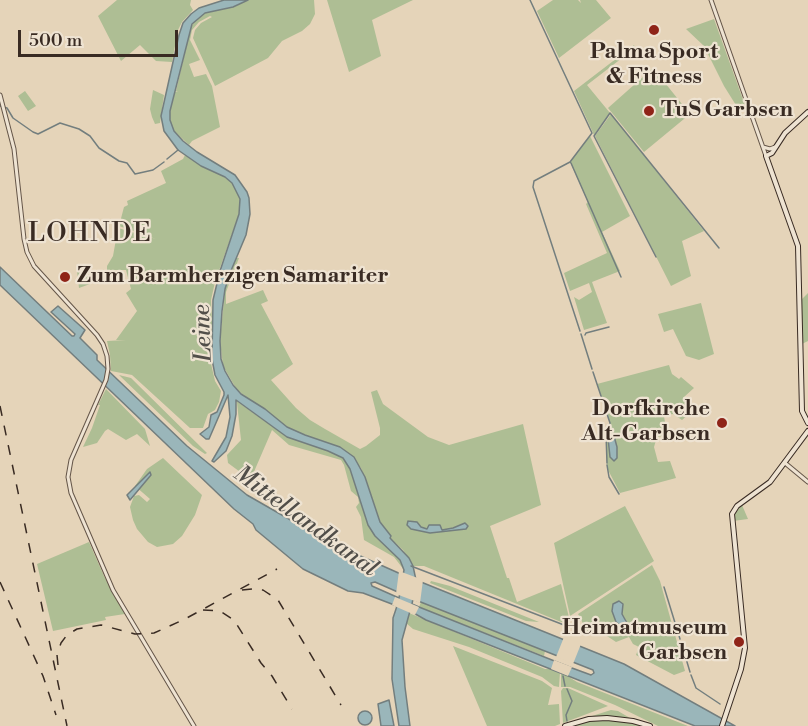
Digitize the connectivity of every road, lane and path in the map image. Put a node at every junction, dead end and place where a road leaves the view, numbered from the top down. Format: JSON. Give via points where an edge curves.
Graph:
{"nodes":[{"id":1,"x":711,"y":0,"type":"edge"},
{"id":2,"x":0,"y":95,"type":"edge"},
{"id":3,"x":808,"y":112,"type":"edge"},
{"id":4,"x":763,"y":147,"type":"junction"},
{"id":5,"x":775,"y":147,"type":"junction"},
{"id":6,"x":766,"y":156,"type":"junction"},
{"id":7,"x":808,"y":423,"type":"edge"},
{"id":8,"x":808,"y":431,"type":"edge"},
{"id":9,"x":785,"y":463,"type":"junction"},
{"id":10,"x":808,"y":482,"type":"edge"},
{"id":11,"x":194,"y":726,"type":"edge"},
{"id":12,"x":565,"y":726,"type":"edge"},
{"id":13,"x":650,"y":726,"type":"edge"},
{"id":14,"x":722,"y":726,"type":"edge"}],
"edges":[{"from":1,"to":4,"type":"street"},
{"from":2,"to":11,"type":"street","via":[[14,149],[27,252],[34,266],[100,339],[107,356],[103,387],[69,470],[71,494],[113,590]]},
{"from":3,"to":5,"type":"main road"},
{"from":4,"to":5,"type":"street"},
{"from":4,"to":6,"type":"street"},
{"from":5,"to":6,"type":"main road"},
{"from":6,"to":7,"type":"main road","via":[[798,251],[802,411]]},
{"from":8,"to":9,"type":"main road"},
{"from":9,"to":10,"type":"street"},
{"from":9,"to":14,"type":"main road","via":[[768,484],[732,514],[745,648]]},
{"from":12,"to":13,"type":"main road","via":[[607,718]]}]}
